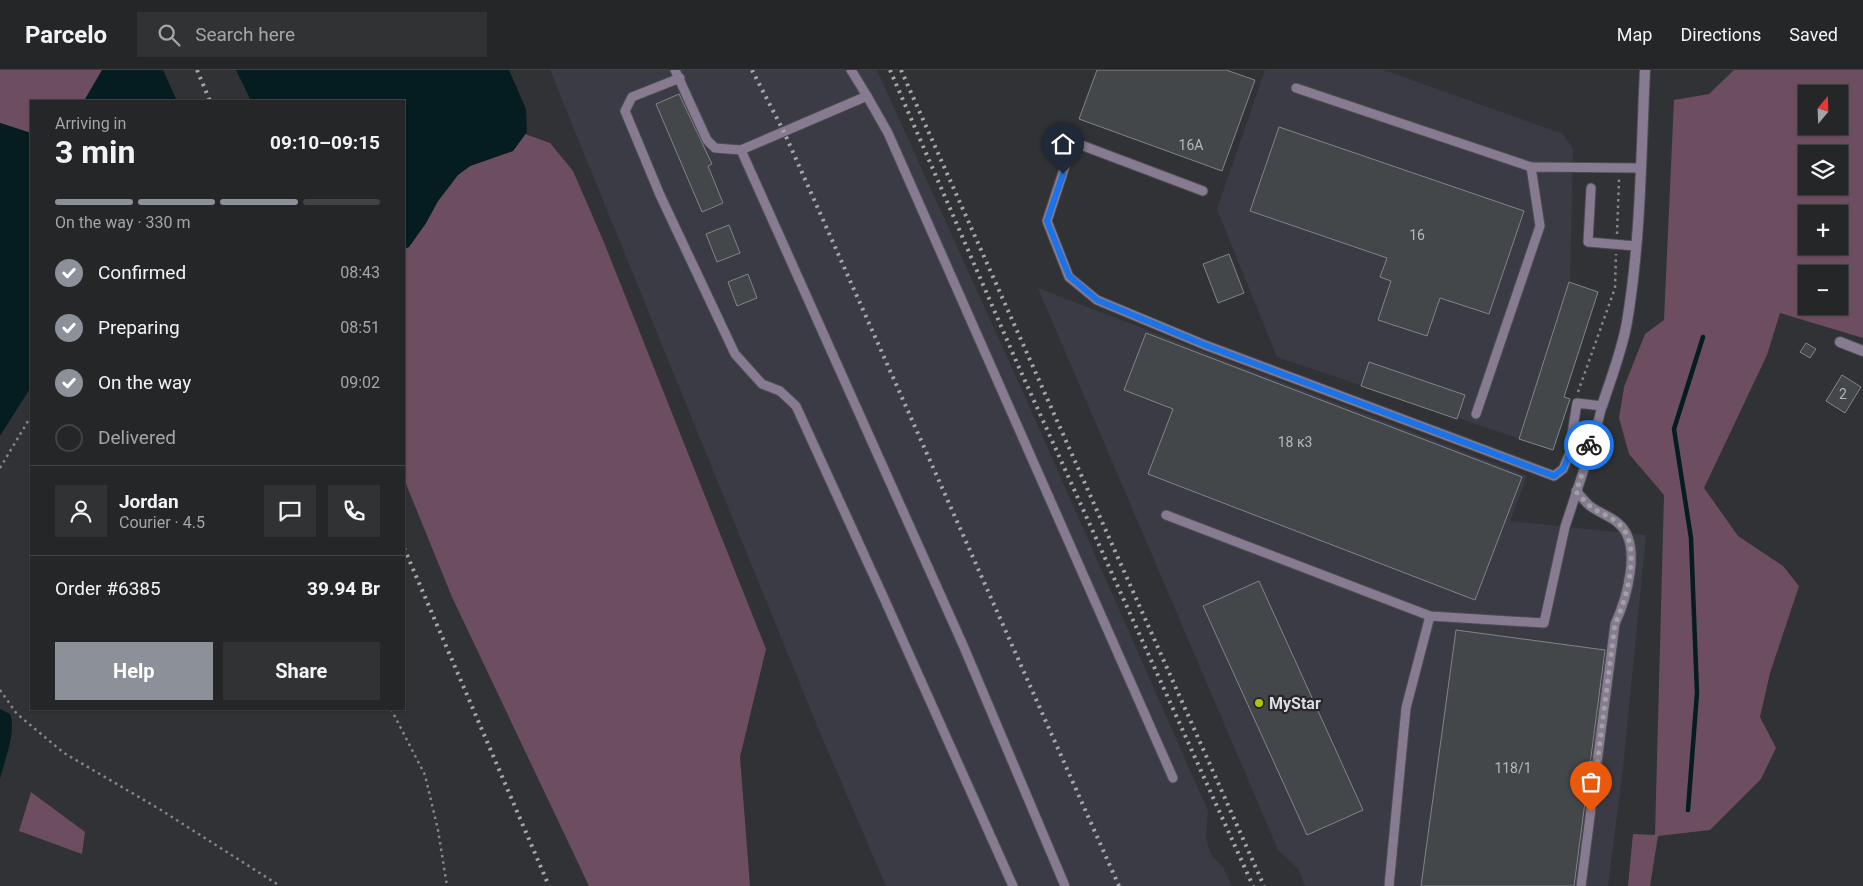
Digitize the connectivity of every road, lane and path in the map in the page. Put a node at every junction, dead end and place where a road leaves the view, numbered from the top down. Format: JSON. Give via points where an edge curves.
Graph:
{"nodes":[{"id":1,"x":850,"y":70,"type":"edge"},
{"id":2,"x":1645,"y":70,"type":"edge"},
{"id":3,"x":678,"y":74,"type":"edge"},
{"id":4,"x":1296,"y":88,"type":"dead end"},
{"id":5,"x":867,"y":96,"type":"junction"},
{"id":6,"x":741,"y":150,"type":"junction"},
{"id":7,"x":1531,"y":167,"type":"junction"},
{"id":8,"x":1620,"y":168,"type":"junction"},
{"id":9,"x":1640,"y":168,"type":"junction"},
{"id":10,"x":1591,"y":188,"type":"dead end"},
{"id":11,"x":1203,"y":191,"type":"dead end"},
{"id":12,"x":1617,"y":244,"type":"junction"},
{"id":13,"x":1636,"y":246,"type":"junction"},
{"id":14,"x":1840,"y":342,"type":"dead end"},
{"id":15,"x":1863,"y":351,"type":"edge"},
{"id":16,"x":1577,"y":403,"type":"junction"},
{"id":17,"x":1602,"y":406,"type":"junction"},
{"id":18,"x":1476,"y":414,"type":"dead end"},
{"id":19,"x":30,"y":418,"type":"edge"},
{"id":20,"x":1581,"y":445,"type":"junction"},
{"id":21,"x":1592,"y":445,"type":"junction"},
{"id":22,"x":0,"y":468,"type":"edge"},
{"id":23,"x":1576,"y":492,"type":"junction"},
{"id":24,"x":1166,"y":516,"type":"dead end"},
{"id":25,"x":1430,"y":616,"type":"junction"},
{"id":26,"x":0,"y":690,"type":"edge"},
{"id":27,"x":392,"y":710,"type":"edge"},
{"id":28,"x":1172,"y":778,"type":"dead end"},
{"id":29,"x":280,"y":886,"type":"edge"},
{"id":30,"x":447,"y":886,"type":"edge"},
{"id":31,"x":1013,"y":886,"type":"edge"},
{"id":32,"x":1064,"y":886,"type":"edge"},
{"id":33,"x":1389,"y":886,"type":"edge"},
{"id":34,"x":1581,"y":886,"type":"edge"}],
"edges":[{"from":1,"to":5,"type":"lane"},
{"from":2,"to":9,"type":"street"},
{"from":3,"to":6,"type":"lane","via":[[707,140],[715,148]]},
{"from":3,"to":31,"type":"lane","via":[[632,97],[625,111],[660,196],[736,354],[762,384],[780,391],[796,406]]},
{"from":4,"to":7,"type":"lane"},
{"from":5,"to":6,"type":"lane"},
{"from":5,"to":28,"type":"lane","via":[[888,132]]},
{"from":6,"to":32,"type":"lane","via":[[964,645]]},
{"from":7,"to":8,"type":"lane"},
{"from":7,"to":18,"type":"lane","via":[[1540,226]]},
{"from":8,"to":9,"type":"lane"},
{"from":8,"to":12,"type":"path"},
{"from":9,"to":13,"type":"street"},
{"from":10,"to":12,"type":"lane","via":[[1588,242]]},
{"from":11,"to":20,"type":"lane","via":[[1073,142],[1047,221],[1069,276],[1097,300],[1205,345],[1554,476]]},
{"from":12,"to":13,"type":"lane"},
{"from":12,"to":16,"type":"path","via":[[1615,288]]},
{"from":13,"to":17,"type":"street","via":[[1627,322]]},
{"from":14,"to":15,"type":"street"},
{"from":16,"to":17,"type":"lane"},
{"from":16,"to":20,"type":"lane","via":[[1572,434]]},
{"from":17,"to":21,"type":"lane"},
{"from":19,"to":22,"type":"path"},
{"from":20,"to":21,"type":"lane"},
{"from":21,"to":23,"type":"lane"},
{"from":23,"to":25,"type":"lane","via":[[1544,622]]},
{"from":23,"to":34,"type":"lane","via":[[1590,506],[1621,526],[1629,541],[1632,559],[1624,603],[1615,624]]},
{"from":24,"to":25,"type":"lane"},
{"from":25,"to":33,"type":"lane","via":[[1406,708]]},
{"from":26,"to":29,"type":"path","via":[[17,714],[64,754],[161,810]]},
{"from":27,"to":30,"type":"path","via":[[424,775],[438,830]]}]}
